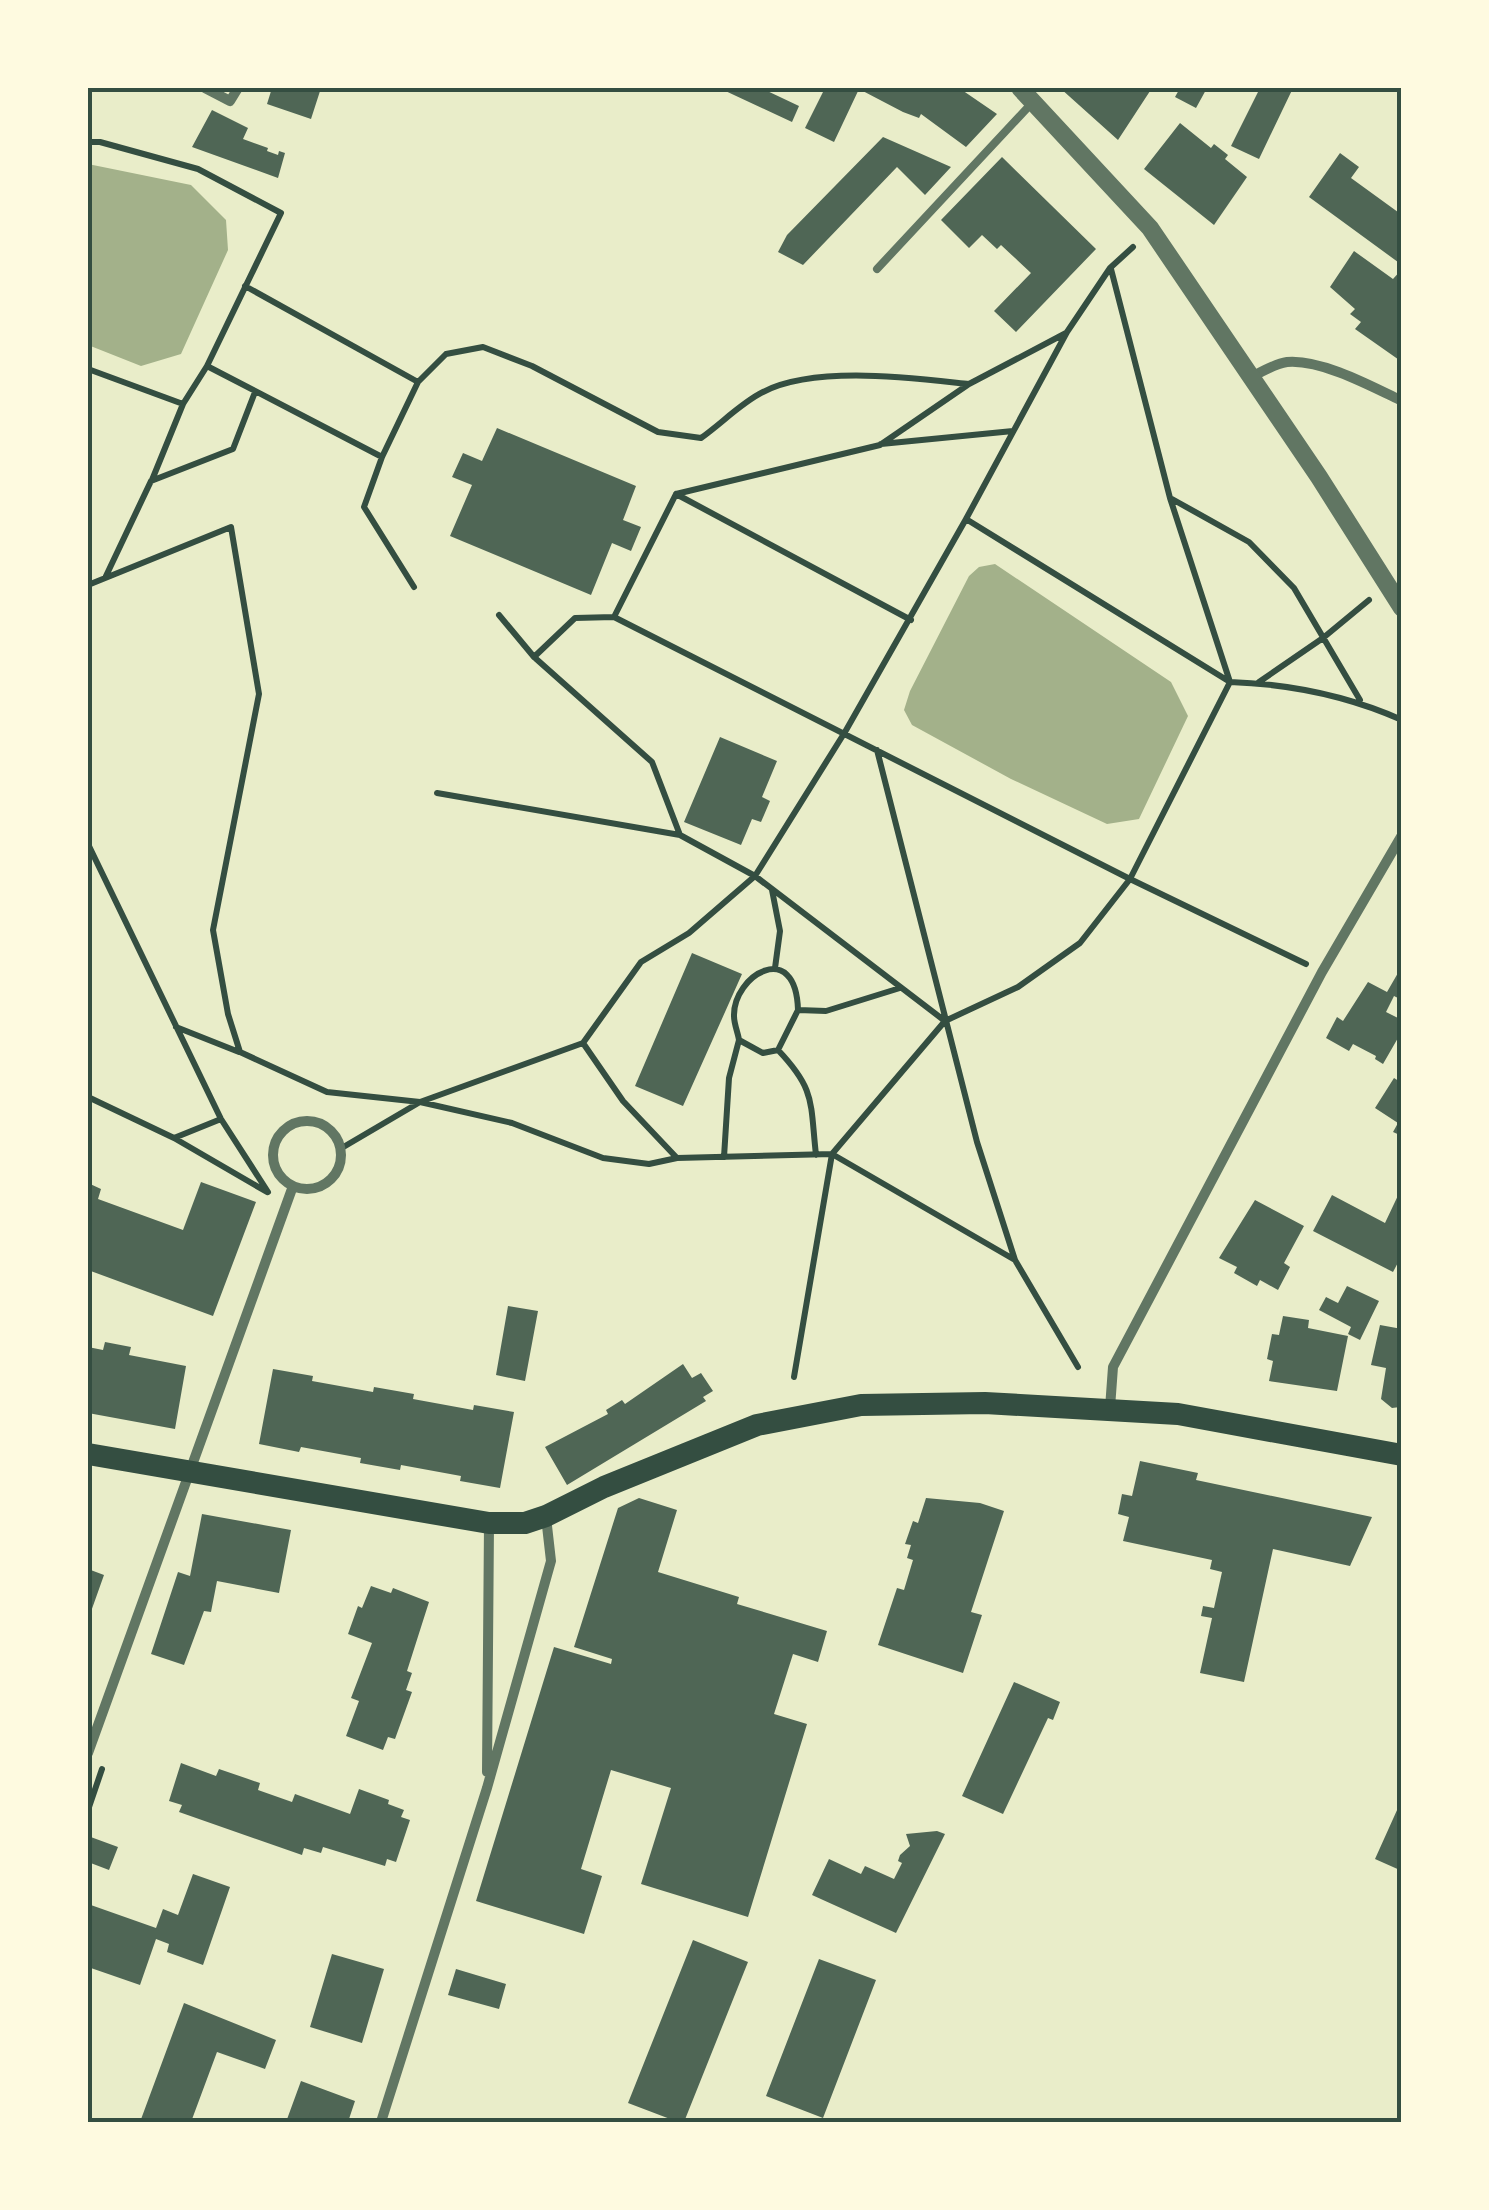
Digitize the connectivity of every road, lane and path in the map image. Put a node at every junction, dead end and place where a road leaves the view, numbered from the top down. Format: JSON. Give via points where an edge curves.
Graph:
{"nodes":[{"id":1,"x":205,"y":88,"type":"edge"},
{"id":2,"x":238,"y":88,"type":"edge"},
{"id":3,"x":1020,"y":88,"type":"edge"},
{"id":4,"x":1033,"y":102,"type":"junction"},
{"id":5,"x":88,"y":142,"type":"edge"},
{"id":6,"x":1133,"y":247,"type":"dead end"},
{"id":7,"x":1110,"y":268,"type":"junction"},
{"id":8,"x":877,"y":269,"type":"dead end"},
{"id":9,"x":245,"y":286,"type":"junction"},
{"id":10,"x":1067,"y":332,"type":"junction"},
{"id":11,"x":207,"y":366,"type":"junction"},
{"id":12,"x":88,"y":368,"type":"edge"},
{"id":13,"x":1250,"y":378,"type":"junction"},
{"id":14,"x":418,"y":382,"type":"junction"},
{"id":15,"x":970,"y":384,"type":"junction"},
{"id":16,"x":255,"y":392,"type":"junction"},
{"id":17,"x":1402,"y":401,"type":"edge"},
{"id":18,"x":183,"y":404,"type":"junction"},
{"id":19,"x":1013,"y":431,"type":"junction"},
{"id":20,"x":880,"y":444,"type":"junction"},
{"id":21,"x":382,"y":456,"type":"junction"},
{"id":22,"x":151,"y":482,"type":"junction"},
{"id":23,"x":676,"y":494,"type":"junction"},
{"id":24,"x":1170,"y":498,"type":"junction"},
{"id":25,"x":966,"y":518,"type":"junction"},
{"id":26,"x":106,"y":577,"type":"junction"},
{"id":27,"x":88,"y":585,"type":"edge"},
{"id":28,"x":1388,"y":586,"type":"junction"},
{"id":29,"x":414,"y":588,"type":"dead end"},
{"id":30,"x":1402,"y":608,"type":"edge"},
{"id":31,"x":499,"y":615,"type":"dead end"},
{"id":32,"x":614,"y":617,"type":"junction"},
{"id":33,"x":911,"y":620,"type":"junction"},
{"id":34,"x":1324,"y":638,"type":"junction"},
{"id":35,"x":534,"y":657,"type":"junction"},
{"id":36,"x":1230,"y":682,"type":"junction"},
{"id":37,"x":1258,"y":683,"type":"junction"},
{"id":38,"x":1360,"y":701,"type":"junction"},
{"id":39,"x":1402,"y":720,"type":"edge"},
{"id":40,"x":846,"y":732,"type":"junction"},
{"id":41,"x":876,"y":749,"type":"junction"},
{"id":42,"x":438,"y":792,"type":"dead end"},
{"id":43,"x":680,"y":835,"type":"junction"},
{"id":44,"x":1402,"y":835,"type":"edge"},
{"id":45,"x":88,"y":844,"type":"edge"},
{"id":46,"x":755,"y":876,"type":"junction"},
{"id":47,"x":1130,"y":879,"type":"junction"},
{"id":48,"x":772,"y":889,"type":"junction"},
{"id":49,"x":775,"y":968,"type":"junction"},
{"id":50,"x":1322,"y":972,"type":"junction"},
{"id":51,"x":901,"y":988,"type":"junction"},
{"id":52,"x":798,"y":1010,"type":"junction"},
{"id":53,"x":946,"y":1021,"type":"junction"},
{"id":54,"x":176,"y":1027,"type":"junction"},
{"id":55,"x":740,"y":1040,"type":"junction"},
{"id":56,"x":583,"y":1043,"type":"junction"},
{"id":57,"x":778,"y":1050,"type":"junction"},
{"id":58,"x":240,"y":1052,"type":"junction"},
{"id":59,"x":88,"y":1096,"type":"edge"},
{"id":60,"x":420,"y":1102,"type":"junction"},
{"id":61,"x":221,"y":1118,"type":"junction"},
{"id":62,"x":174,"y":1138,"type":"junction"},
{"id":63,"x":340,"y":1149,"type":"junction"},
{"id":64,"x":832,"y":1154,"type":"junction"},
{"id":65,"x":816,"y":1155,"type":"junction"},
{"id":66,"x":724,"y":1157,"type":"junction"},
{"id":67,"x":677,"y":1158,"type":"junction"},
{"id":68,"x":293,"y":1186,"type":"junction"},
{"id":69,"x":1015,"y":1260,"type":"junction"},
{"id":70,"x":1078,"y":1367,"type":"dead end"},
{"id":71,"x":794,"y":1377,"type":"dead end"},
{"id":72,"x":1110,"y":1408,"type":"junction"},
{"id":73,"x":88,"y":1454,"type":"edge"},
{"id":74,"x":1402,"y":1455,"type":"edge"},
{"id":75,"x":189,"y":1472,"type":"junction"},
{"id":76,"x":546,"y":1516,"type":"junction"},
{"id":77,"x":489,"y":1523,"type":"junction"},
{"id":78,"x":88,"y":1753,"type":"edge"},
{"id":79,"x":487,"y":1788,"type":"junction"},
{"id":80,"x":380,"y":2122,"type":"edge"}],
"edges":[{"from":1,"to":2,"type":"street","via":[[230,101]]},
{"from":3,"to":4,"type":"street"},
{"from":4,"to":8,"type":"lane"},
{"from":4,"to":13,"type":"street","via":[[1150,228]]},
{"from":5,"to":9,"type":"path","via":[[198,169],[281,213]]},
{"from":6,"to":7,"type":"path"},
{"from":7,"to":10,"type":"path"},
{"from":7,"to":24,"type":"path"},
{"from":9,"to":11,"type":"path"},
{"from":9,"to":14,"type":"path"},
{"from":10,"to":15,"type":"path"},
{"from":10,"to":19,"type":"path"},
{"from":11,"to":16,"type":"path"},
{"from":11,"to":18,"type":"path"},
{"from":12,"to":18,"type":"path"},
{"from":13,"to":17,"type":"street","via":[[1283,362],[1305,362]]},
{"from":13,"to":28,"type":"street"},
{"from":14,"to":15,"type":"path","via":[[446,354],[483,347],[658,432],[701,438],[762,392],[812,376]]},
{"from":14,"to":21,"type":"path"},
{"from":15,"to":20,"type":"path"},
{"from":16,"to":21,"type":"path"},
{"from":16,"to":22,"type":"path","via":[[233,449]]},
{"from":18,"to":22,"type":"path"},
{"from":19,"to":20,"type":"path"},
{"from":19,"to":25,"type":"path"},
{"from":20,"to":23,"type":"path"},
{"from":21,"to":29,"type":"path","via":[[364,507]]},
{"from":22,"to":26,"type":"path"},
{"from":23,"to":32,"type":"path"},
{"from":23,"to":33,"type":"path"},
{"from":24,"to":34,"type":"path","via":[[1249,542],[1294,588]]},
{"from":24,"to":36,"type":"path"},
{"from":25,"to":33,"type":"path"},
{"from":25,"to":36,"type":"path"},
{"from":26,"to":27,"type":"path"},
{"from":26,"to":58,"type":"path","via":[[231,527],[259,694],[214,930]]},
{"from":28,"to":30,"type":"street"},
{"from":28,"to":34,"type":"path"},
{"from":31,"to":35,"type":"path"},
{"from":32,"to":35,"type":"path","via":[[575,618]]},
{"from":32,"to":40,"type":"path"},
{"from":33,"to":40,"type":"path"},
{"from":34,"to":37,"type":"path"},
{"from":34,"to":38,"type":"path"},
{"from":35,"to":43,"type":"path","via":[[652,762]]},
{"from":36,"to":37,"type":"path"},
{"from":36,"to":47,"type":"path"},
{"from":37,"to":38,"type":"path"},
{"from":38,"to":39,"type":"path"},
{"from":40,"to":41,"type":"path"},
{"from":40,"to":46,"type":"path"},
{"from":41,"to":47,"type":"path"},
{"from":41,"to":53,"type":"path"},
{"from":42,"to":43,"type":"path"},
{"from":43,"to":46,"type":"path"},
{"from":44,"to":50,"type":"street"},
{"from":45,"to":54,"type":"path"},
{"from":46,"to":48,"type":"path"},
{"from":46,"to":56,"type":"path","via":[[690,933],[641,962]]},
{"from":47,"to":50,"type":"path"},
{"from":47,"to":53,"type":"path","via":[[1080,943],[1018,987]]},
{"from":48,"to":49,"type":"path","via":[[780,931]]},
{"from":48,"to":51,"type":"path"},
{"from":49,"to":52,"type":"path","via":[[794,980]]},
{"from":49,"to":55,"type":"path","via":[[748,981],[737,998]]},
{"from":50,"to":72,"type":"street","via":[[1113,1367]]},
{"from":51,"to":52,"type":"path","via":[[826,1011]]},
{"from":51,"to":53,"type":"path"},
{"from":52,"to":57,"type":"path"},
{"from":53,"to":64,"type":"path"},
{"from":53,"to":69,"type":"path"},
{"from":54,"to":58,"type":"path"},
{"from":54,"to":61,"type":"path"},
{"from":55,"to":57,"type":"path","via":[[763,1053]]},
{"from":55,"to":66,"type":"path","via":[[729,1078]]},
{"from":56,"to":60,"type":"path"},
{"from":56,"to":67,"type":"path","via":[[623,1101]]},
{"from":57,"to":65,"type":"path","via":[[809,1090]]},
{"from":58,"to":60,"type":"path","via":[[327,1092]]},
{"from":59,"to":62,"type":"path"},
{"from":60,"to":63,"type":"path"},
{"from":60,"to":67,"type":"path","via":[[512,1123],[603,1158],[649,1164]]},
{"from":61,"to":62,"type":"path"},
{"from":61,"to":62,"type":"path","via":[[268,1192]]},
{"from":63,"to":68,"type":"street","via":[[332,1178],[314,1188]]},
{"from":63,"to":68,"type":"street","via":[[319,1123],[286,1128],[274,1159]]},
{"from":64,"to":65,"type":"path"},
{"from":64,"to":69,"type":"path"},
{"from":64,"to":71,"type":"path"},
{"from":65,"to":66,"type":"path"},
{"from":66,"to":67,"type":"path"},
{"from":68,"to":75,"type":"street"},
{"from":69,"to":70,"type":"path"},
{"from":72,"to":74,"type":"main road"},
{"from":72,"to":76,"type":"main road","via":[[933,1402],[808,1413],[739,1432]]},
{"from":73,"to":75,"type":"main road"},
{"from":75,"to":77,"type":"main road"},
{"from":75,"to":78,"type":"street"},
{"from":76,"to":77,"type":"main road"},
{"from":76,"to":79,"type":"street","via":[[552,1561]]},
{"from":77,"to":79,"type":"street"},
{"from":79,"to":80,"type":"street"}]}
